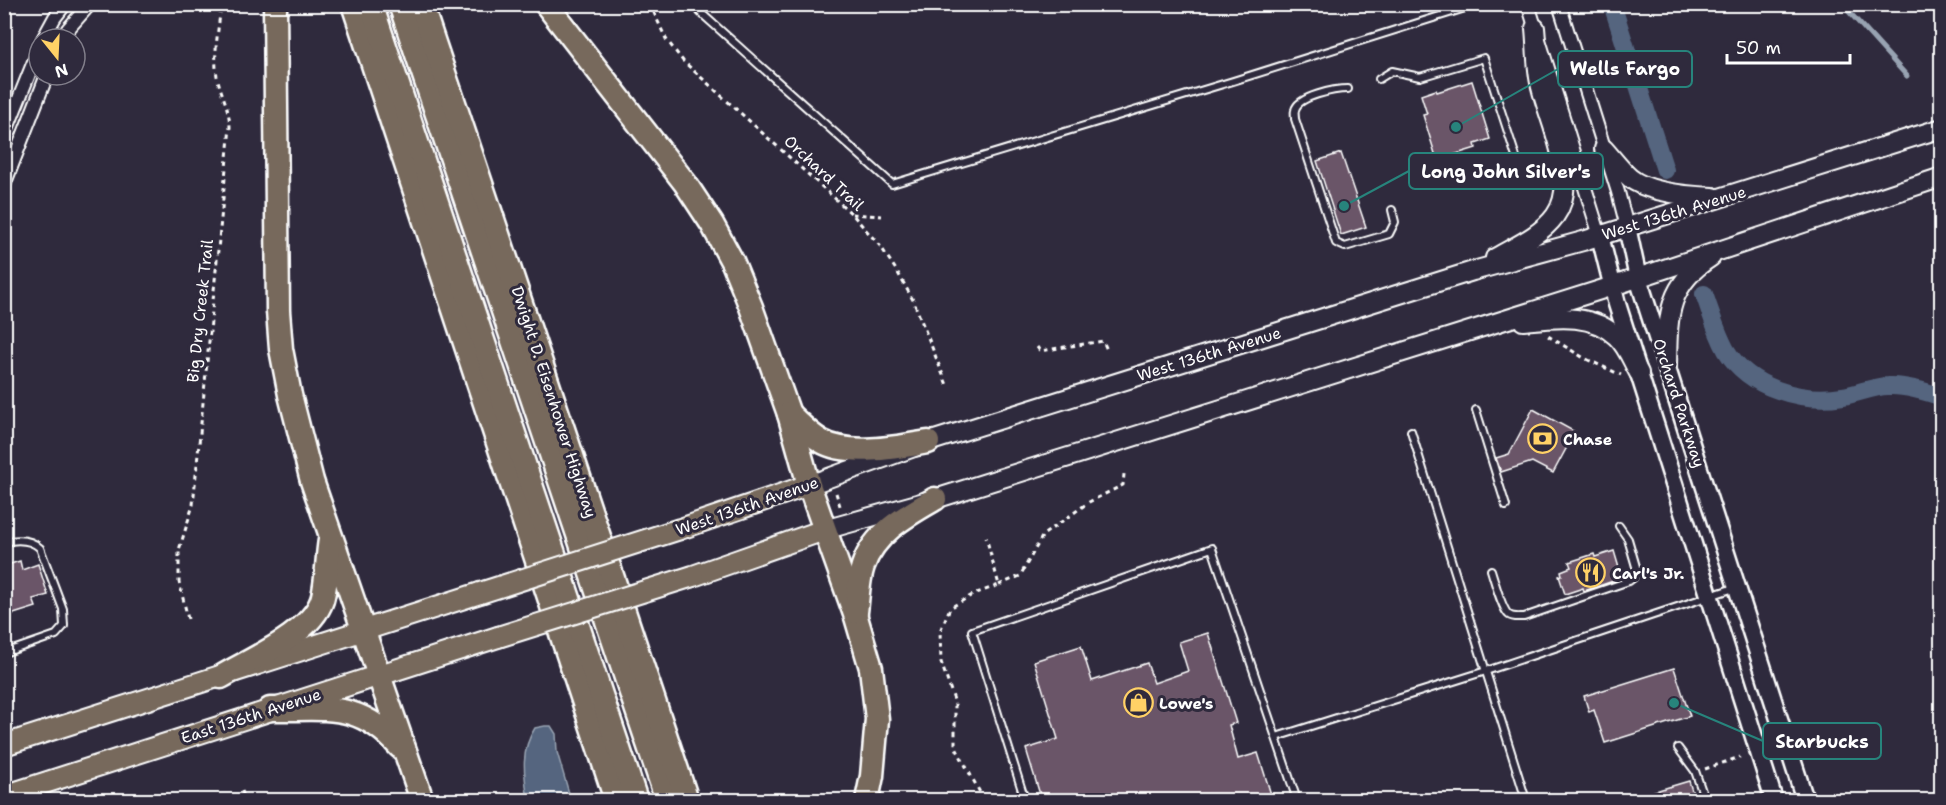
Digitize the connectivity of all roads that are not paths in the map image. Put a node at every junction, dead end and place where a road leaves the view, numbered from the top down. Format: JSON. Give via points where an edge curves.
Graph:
{"nodes":[{"id":1,"x":65,"y":4,"type":"edge"},
{"id":2,"x":90,"y":4,"type":"edge"},
{"id":3,"x":275,"y":4,"type":"edge"},
{"id":4,"x":354,"y":4,"type":"edge"},
{"id":5,"x":371,"y":4,"type":"edge"},
{"id":6,"x":400,"y":4,"type":"edge"},
{"id":7,"x":421,"y":4,"type":"edge"},
{"id":8,"x":546,"y":4,"type":"edge"},
{"id":9,"x":698,"y":4,"type":"edge"},
{"id":10,"x":1478,"y":4,"type":"edge"},
{"id":11,"x":1528,"y":4,"type":"edge"},
{"id":12,"x":1559,"y":4,"type":"edge"},
{"id":13,"x":49,"y":27,"type":"edge"},
{"id":14,"x":69,"y":27,"type":"edge"},
{"id":15,"x":1535,"y":28,"type":"junction"},
{"id":16,"x":27,"y":79,"type":"edge"},
{"id":17,"x":1379,"y":79,"type":"dead end"},
{"id":18,"x":42,"y":87,"type":"edge"},
{"id":19,"x":1347,"y":89,"type":"dead end"},
{"id":20,"x":1941,"y":128,"type":"edge"},
{"id":21,"x":4,"y":136,"type":"edge"},
{"id":22,"x":1604,"y":149,"type":"junction"},
{"id":23,"x":1494,"y":177,"type":"dead end"},
{"id":24,"x":1941,"y":177,"type":"edge"},
{"id":25,"x":4,"y":184,"type":"edge"},
{"id":26,"x":1723,"y":197,"type":"junction"},
{"id":27,"x":1392,"y":210,"type":"dead end"},
{"id":28,"x":1627,"y":227,"type":"junction"},
{"id":29,"x":1600,"y":236,"type":"junction"},
{"id":30,"x":1724,"y":249,"type":"junction"},
{"id":31,"x":1473,"y":271,"type":"junction"},
{"id":32,"x":1638,"y":278,"type":"junction"},
{"id":33,"x":1612,"y":286,"type":"junction"},
{"id":34,"x":1491,"y":324,"type":"junction"},
{"id":35,"x":1667,"y":366,"type":"junction"},
{"id":36,"x":1632,"y":375,"type":"junction"},
{"id":37,"x":1476,"y":410,"type":"dead end"},
{"id":38,"x":789,"y":414,"type":"junction"},
{"id":39,"x":1411,"y":431,"type":"dead end"},
{"id":40,"x":928,"y":442,"type":"junction"},
{"id":41,"x":809,"y":485,"type":"junction"},
{"id":42,"x":934,"y":499,"type":"junction"},
{"id":43,"x":1506,"y":506,"type":"dead end"},
{"id":44,"x":1619,"y":526,"type":"dead end"},
{"id":45,"x":824,"y":530,"type":"junction"},
{"id":46,"x":330,"y":536,"type":"junction"},
{"id":47,"x":4,"y":542,"type":"edge"},
{"id":48,"x":1491,"y":570,"type":"dead end"},
{"id":49,"x":1738,"y":587,"type":"junction"},
{"id":50,"x":1711,"y":596,"type":"junction"},
{"id":51,"x":856,"y":617,"type":"junction"},
{"id":52,"x":363,"y":630,"type":"junction"},
{"id":53,"x":4,"y":653,"type":"edge"},
{"id":54,"x":1486,"y":671,"type":"junction"},
{"id":55,"x":379,"y":675,"type":"junction"},
{"id":56,"x":221,"y":677,"type":"junction"},
{"id":57,"x":270,"y":710,"type":"junction"},
{"id":58,"x":1276,"y":737,"type":"junction"},
{"id":59,"x":4,"y":745,"type":"edge"},
{"id":60,"x":1678,"y":748,"type":"dead end"},
{"id":61,"x":405,"y":752,"type":"junction"},
{"id":62,"x":4,"y":796,"type":"edge"},
{"id":63,"x":422,"y":801,"type":"edge"},
{"id":64,"x":616,"y":801,"type":"edge"},
{"id":65,"x":636,"y":801,"type":"edge"},
{"id":66,"x":667,"y":801,"type":"edge"},
{"id":67,"x":687,"y":801,"type":"edge"},
{"id":68,"x":867,"y":801,"type":"edge"},
{"id":69,"x":1025,"y":801,"type":"edge"},
{"id":70,"x":1297,"y":801,"type":"edge"},
{"id":71,"x":1526,"y":801,"type":"edge"},
{"id":72,"x":1705,"y":801,"type":"edge"},
{"id":73,"x":1774,"y":801,"type":"edge"},
{"id":74,"x":1805,"y":801,"type":"edge"}],
"edges":[{"from":1,"to":13,"type":"street"},
{"from":2,"to":14,"type":"street"},
{"from":3,"to":46,"type":"highway","via":[[281,349],[299,437]]},
{"from":4,"to":64,"type":"highway"},
{"from":5,"to":65,"type":"highway"},
{"from":6,"to":66,"type":"highway"},
{"from":7,"to":67,"type":"highway","name":"Dwight D. Eisenhower Highway"},
{"from":8,"to":38,"type":"highway","via":[[685,183],[712,224],[751,307]]},
{"from":9,"to":10,"type":"lane","via":[[700,12],[892,184]]},
{"from":11,"to":15,"type":"street","name":"Orchard Parkway"},
{"from":12,"to":22,"type":"street","name":"Orchard Parkway"},
{"from":15,"to":29,"type":"street","name":"Orchard Parkway"},
{"from":15,"to":31,"type":"main road","via":[[1540,85],[1566,173],[1566,190],[1560,208],[1546,225]]},
{"from":16,"to":21,"type":"street"},
{"from":17,"to":23,"type":"lane","via":[[1392,71],[1420,77],[1484,58],[1516,157],[1510,169]]},
{"from":18,"to":25,"type":"street"},
{"from":19,"to":27,"type":"lane","via":[[1309,97],[1295,109],[1336,243],[1345,247],[1389,234],[1395,222]]},
{"from":20,"to":26,"type":"main road","name":"West 136th Avenue"},
{"from":22,"to":26,"type":"main road","via":[[1629,177],[1644,186]]},
{"from":22,"to":28,"type":"street","name":"Orchard Parkway"},
{"from":24,"to":30,"type":"main road"},
{"from":26,"to":28,"type":"main road","name":"West 136th Avenue"},
{"from":28,"to":29,"type":"main road","name":"West 136th Avenue"},
{"from":28,"to":32,"type":"street","name":"Orchard Parkway"},
{"from":29,"to":31,"type":"main road","name":"West 136th Avenue"},
{"from":29,"to":33,"type":"street","name":"Orchard Parkway"},
{"from":30,"to":32,"type":"main road"},
{"from":30,"to":35,"type":"main road","via":[[1700,264],[1674,296]]},
{"from":31,"to":40,"type":"main road","name":"West 136th Avenue"},
{"from":32,"to":33,"type":"main road"},
{"from":32,"to":35,"type":"street","name":"Orchard Parkway"},
{"from":33,"to":34,"type":"main road"},
{"from":33,"to":36,"type":"street","name":"Orchard Parkway"},
{"from":34,"to":36,"type":"main road","via":[[1573,318],[1594,322],[1618,338]]},
{"from":34,"to":42,"type":"main road"},
{"from":35,"to":49,"type":"street","name":"Orchard Parkway"},
{"from":36,"to":50,"type":"street","name":"Orchard Parkway"},
{"from":37,"to":43,"type":"lane"},
{"from":38,"to":40,"type":"highway","via":[[822,441],[840,447],[903,447]]},
{"from":38,"to":41,"type":"highway"},
{"from":39,"to":54,"type":"lane"},
{"from":40,"to":41,"type":"main road","name":"West 136th Avenue"},
{"from":41,"to":45,"type":"highway"},
{"from":41,"to":52,"type":"main road","name":"West 136th Avenue","bridge":true},
{"from":42,"to":45,"type":"main road"},
{"from":42,"to":51,"type":"highway","via":[[896,524],[869,552]]},
{"from":44,"to":48,"type":"lane","via":[[1628,539],[1637,570],[1629,581],[1515,617],[1505,609]]},
{"from":45,"to":51,"type":"highway"},
{"from":45,"to":55,"type":"main road","name":"East 136th Avenue","bridge":true,"via":[[693,576]]},
{"from":46,"to":52,"type":"highway"},
{"from":46,"to":56,"type":"highway","via":[[322,599],[311,620],[298,632]]},
{"from":47,"to":53,"type":"lane","via":[[21,540],[40,548],[63,609],[64,626],[56,636]]},
{"from":49,"to":50,"type":"lane"},
{"from":49,"to":74,"type":"street","name":"Orchard Parkway"},
{"from":50,"to":54,"type":"lane"},
{"from":50,"to":73,"type":"street","name":"Orchard Parkway"},
{"from":51,"to":68,"type":"highway","via":[[871,668],[877,719]]},
{"from":52,"to":55,"type":"highway"},
{"from":52,"to":56,"type":"main road"},
{"from":54,"to":58,"type":"lane"},
{"from":54,"to":71,"type":"lane"},
{"from":55,"to":57,"type":"main road","name":"East 136th Avenue"},
{"from":55,"to":61,"type":"highway"},
{"from":56,"to":59,"type":"main road"},
{"from":57,"to":61,"type":"highway","via":[[355,713],[376,723]]},
{"from":57,"to":62,"type":"main road","name":"East 136th Avenue"},
{"from":58,"to":69,"type":"lane","via":[[1212,548],[972,631]]},
{"from":58,"to":70,"type":"lane"},
{"from":60,"to":72,"type":"lane","via":[[1695,771]]},
{"from":61,"to":63,"type":"highway"}]}
